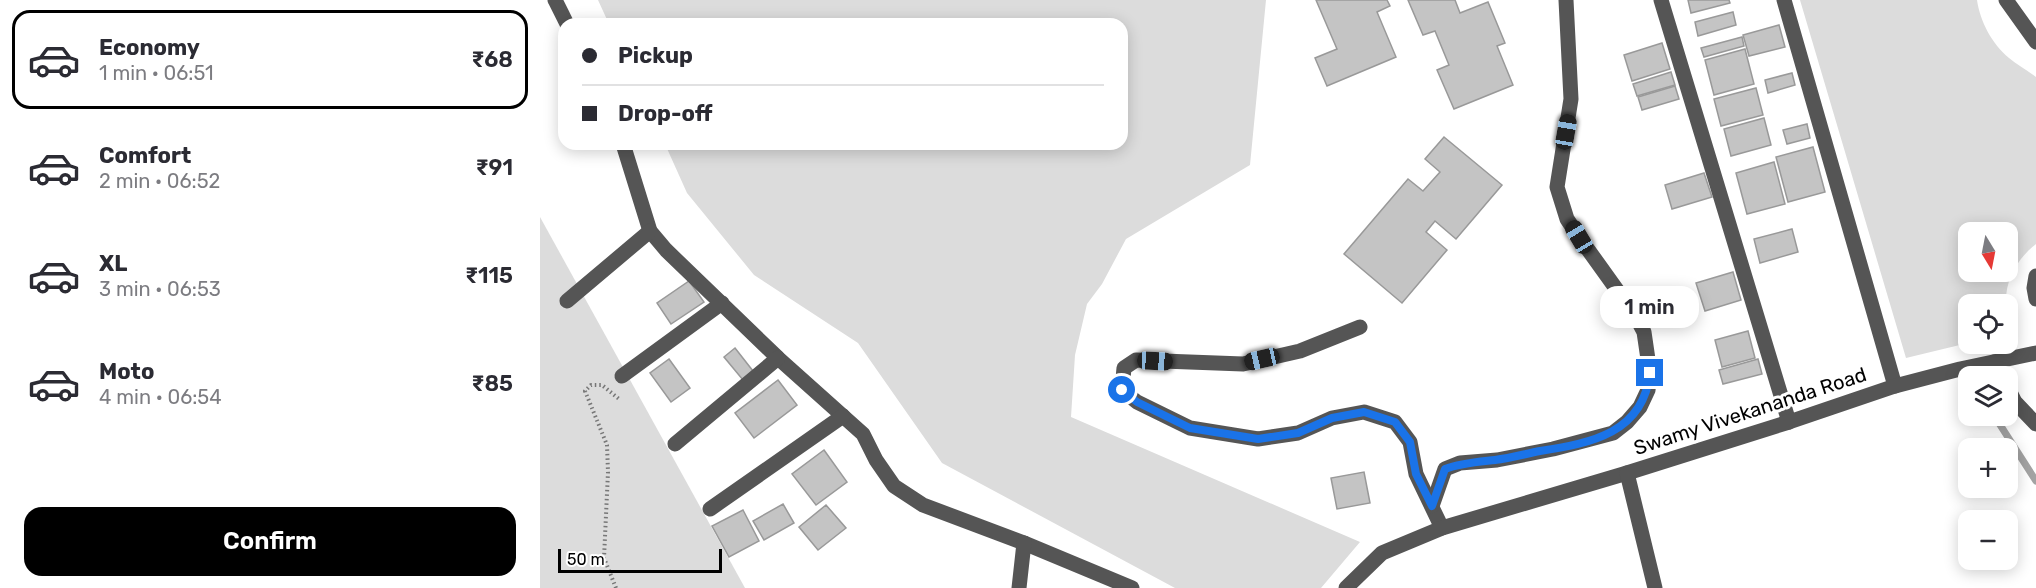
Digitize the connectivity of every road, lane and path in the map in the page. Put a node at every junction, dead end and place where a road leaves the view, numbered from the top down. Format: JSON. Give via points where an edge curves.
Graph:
{"nodes":[{"id":1,"x":555,"y":0,"type":"edge"},
{"id":2,"x":1566,"y":0,"type":"edge"},
{"id":3,"x":1661,"y":0,"type":"edge"},
{"id":4,"x":1784,"y":0,"type":"edge"},
{"id":5,"x":2006,"y":0,"type":"edge"},
{"id":6,"x":564,"y":18,"type":"edge"},
{"id":7,"x":2036,"y":42,"type":"edge"},
{"id":8,"x":625,"y":150,"type":"edge"},
{"id":9,"x":650,"y":231,"type":"junction"},
{"id":10,"x":2036,"y":276,"type":"edge"},
{"id":11,"x":2036,"y":298,"type":"edge"},
{"id":12,"x":567,"y":301,"type":"dead end"},
{"id":13,"x":722,"y":303,"type":"junction"},
{"id":14,"x":1360,"y":327,"type":"dead end"},
{"id":15,"x":2036,"y":352,"type":"edge"},
{"id":16,"x":778,"y":358,"type":"junction"},
{"id":17,"x":1994,"y":362,"type":"junction"},
{"id":18,"x":1996,"y":366,"type":"edge"},
{"id":19,"x":622,"y":376,"type":"dead end"},
{"id":20,"x":1895,"y":386,"type":"junction"},
{"id":21,"x":619,"y":399,"type":"dead end"},
{"id":22,"x":2018,"y":405,"type":"edge"},
{"id":23,"x":843,"y":416,"type":"junction"},
{"id":24,"x":1789,"y":423,"type":"junction"},
{"id":25,"x":2036,"y":424,"type":"edge"},
{"id":26,"x":675,"y":444,"type":"dead end"},
{"id":27,"x":1627,"y":473,"type":"junction"},
{"id":28,"x":1432,"y":506,"type":"junction"},
{"id":29,"x":710,"y":509,"type":"dead end"},
{"id":30,"x":1442,"y":528,"type":"junction"},
{"id":31,"x":1024,"y":543,"type":"junction"},
{"id":32,"x":616,"y":588,"type":"edge"},
{"id":33,"x":1019,"y":588,"type":"edge"},
{"id":34,"x":1132,"y":588,"type":"edge"},
{"id":35,"x":1346,"y":588,"type":"edge"},
{"id":36,"x":1655,"y":588,"type":"edge"}],
"edges":[{"from":1,"to":6,"type":"street"},
{"from":2,"to":28,"type":"street","via":[[1571,99],[1557,188],[1567,219],[1644,332],[1650,373],[1648,390],[1640,407],[1613,433],[1553,449],[1460,463],[1445,469]]},
{"from":3,"to":24,"type":"street"},
{"from":4,"to":20,"type":"street"},
{"from":5,"to":7,"type":"street"},
{"from":8,"to":9,"type":"street"},
{"from":9,"to":12,"type":"street"},
{"from":9,"to":13,"type":"street"},
{"from":10,"to":11,"type":"street"},
{"from":13,"to":16,"type":"street"},
{"from":13,"to":19,"type":"street"},
{"from":14,"to":28,"type":"street","via":[[1300,351],[1243,364],[1136,360],[1124,368],[1122,390],[1137,402],[1190,428],[1258,439],[1298,433],[1332,418],[1364,412],[1395,422],[1410,442],[1416,474]]},
{"from":15,"to":17,"type":"street","name":"Swamy Vivekananda Road"},
{"from":16,"to":23,"type":"street"},
{"from":16,"to":26,"type":"street"},
{"from":17,"to":18,"type":"street"},
{"from":17,"to":20,"type":"street","name":"Swamy Vivekananda Road"},
{"from":20,"to":24,"type":"street","name":"Swamy Vivekananda Road"},
{"from":21,"to":32,"type":"path","via":[[602,385],[591,385],[585,391],[607,445],[604,558]]},
{"from":22,"to":25,"type":"street"},
{"from":23,"to":29,"type":"street"},
{"from":23,"to":31,"type":"street","via":[[863,434],[894,486],[923,505]]},
{"from":24,"to":27,"type":"street","name":"Swamy Vivekananda Road"},
{"from":27,"to":30,"type":"street"},
{"from":27,"to":36,"type":"street","name":"Swamy Vivekananda Road"},
{"from":28,"to":30,"type":"street"},
{"from":30,"to":35,"type":"street","via":[[1382,552]]},
{"from":31,"to":33,"type":"street"},
{"from":31,"to":34,"type":"street"}]}
